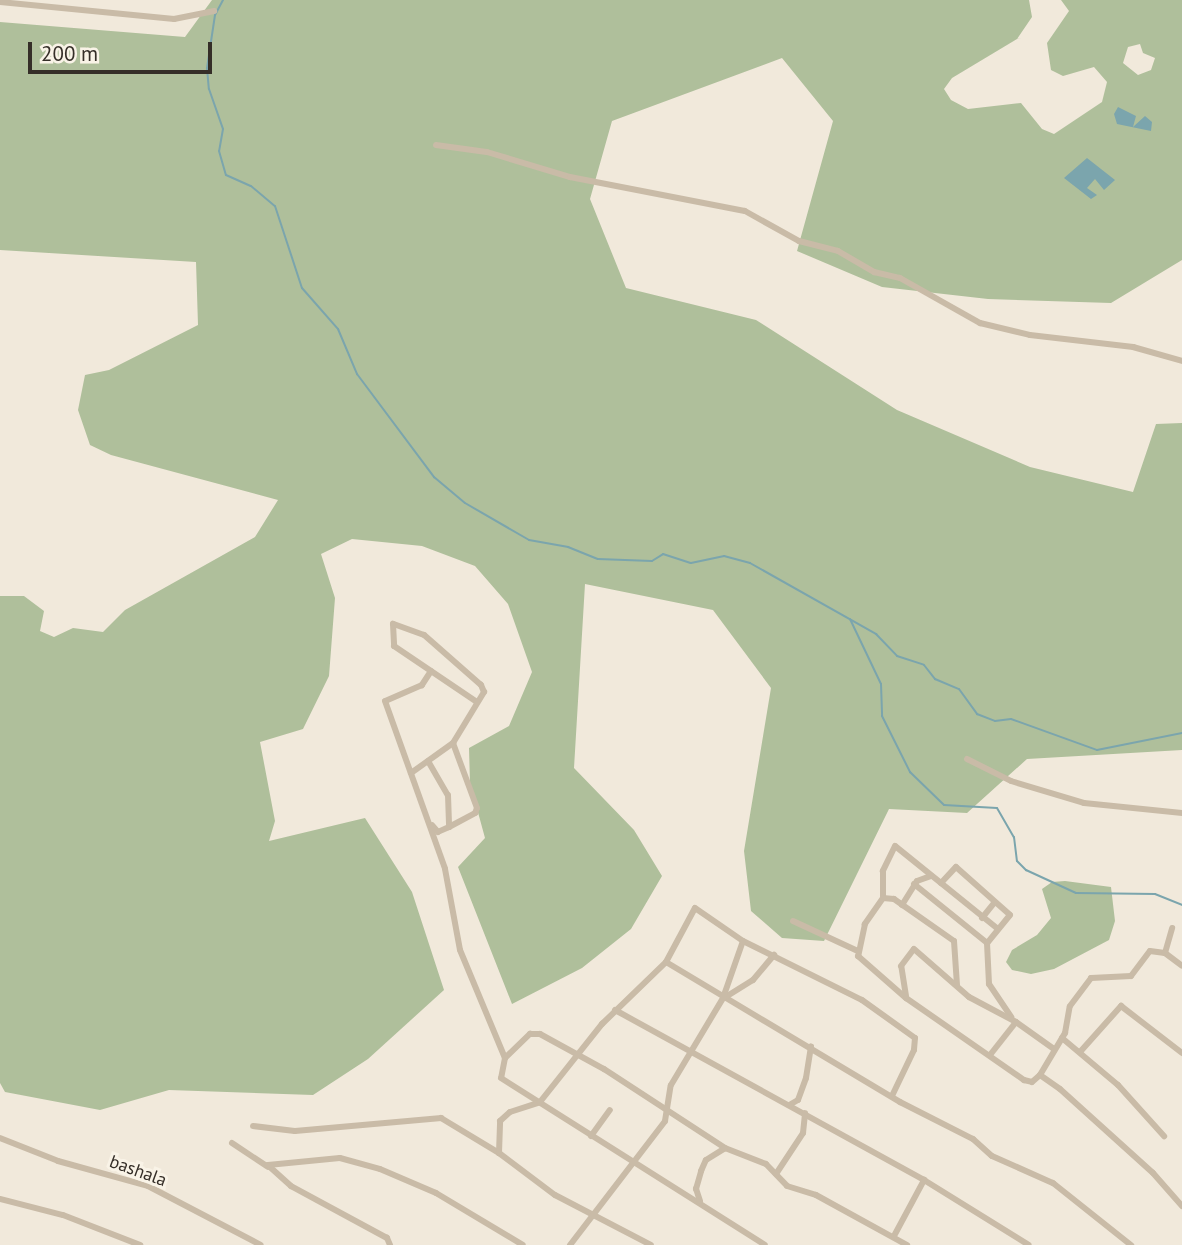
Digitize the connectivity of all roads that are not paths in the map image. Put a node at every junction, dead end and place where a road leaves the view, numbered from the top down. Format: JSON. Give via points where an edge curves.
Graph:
{"nodes":[{"id":1,"x":0,"y":1,"type":"edge"},
{"id":2,"x":214,"y":11,"type":"dead end"},
{"id":3,"x":436,"y":145,"type":"dead end"},
{"id":4,"x":1182,"y":361,"type":"edge"},
{"id":5,"x":431,"y":671,"type":"junction"},
{"id":6,"x":477,"y":702,"type":"junction"},
{"id":7,"x":453,"y":743,"type":"junction"},
{"id":8,"x":967,"y":759,"type":"dead end"},
{"id":9,"x":428,"y":761,"type":"junction"},
{"id":10,"x":411,"y":772,"type":"junction"},
{"id":11,"x":1181,"y":813,"type":"edge"},
{"id":12,"x":429,"y":821,"type":"junction"},
{"id":13,"x":449,"y":827,"type":"junction"},
{"id":14,"x":931,"y":876,"type":"junction"},
{"id":15,"x":941,"y":883,"type":"junction"},
{"id":16,"x":914,"y":884,"type":"junction"},
{"id":17,"x":883,"y":898,"type":"junction"},
{"id":18,"x":994,"y":903,"type":"junction"},
{"id":19,"x":902,"y":905,"type":"junction"},
{"id":20,"x":982,"y":918,"type":"junction"},
{"id":21,"x":793,"y":922,"type":"dead end"},
{"id":22,"x":1172,"y":928,"type":"dead end"},
{"id":23,"x":999,"y":929,"type":"junction"},
{"id":24,"x":969,"y":933,"type":"junction"},
{"id":25,"x":743,"y":941,"type":"junction"},
{"id":26,"x":954,"y":942,"type":"junction"},
{"id":27,"x":987,"y":943,"type":"junction"},
{"id":28,"x":858,"y":951,"type":"junction"},
{"id":29,"x":1165,"y":953,"type":"junction"},
{"id":30,"x":774,"y":955,"type":"junction"},
{"id":31,"x":666,"y":961,"type":"junction"},
{"id":32,"x":1182,"y":966,"type":"edge"},
{"id":33,"x":958,"y":985,"type":"junction"},
{"id":34,"x":723,"y":998,"type":"junction"},
{"id":35,"x":906,"y":998,"type":"junction"},
{"id":36,"x":615,"y":1010,"type":"junction"},
{"id":37,"x":1013,"y":1019,"type":"junction"},
{"id":38,"x":1062,"y":1038,"type":"junction"},
{"id":39,"x":811,"y":1046,"type":"junction"},
{"id":40,"x":1054,"y":1049,"type":"junction"},
{"id":41,"x":690,"y":1052,"type":"junction"},
{"id":42,"x":1080,"y":1052,"type":"junction"},
{"id":43,"x":1182,"y":1053,"type":"edge"},
{"id":44,"x":576,"y":1055,"type":"junction"},
{"id":45,"x":990,"y":1055,"type":"junction"},
{"id":46,"x":505,"y":1058,"type":"junction"},
{"id":47,"x":1040,"y":1076,"type":"junction"},
{"id":48,"x":892,"y":1096,"type":"junction"},
{"id":49,"x":540,"y":1102,"type":"junction"},
{"id":50,"x":791,"y":1104,"type":"junction"},
{"id":51,"x":610,"y":1110,"type":"dead end"},
{"id":52,"x":667,"y":1112,"type":"junction"},
{"id":53,"x":805,"y":1113,"type":"junction"},
{"id":54,"x":253,"y":1126,"type":"dead end"},
{"id":55,"x":591,"y":1136,"type":"junction"},
{"id":56,"x":1164,"y":1136,"type":"dead end"},
{"id":57,"x":0,"y":1138,"type":"edge"},
{"id":58,"x":232,"y":1143,"type":"dead end"},
{"id":59,"x":725,"y":1148,"type":"junction"},
{"id":60,"x":499,"y":1153,"type":"junction"},
{"id":61,"x":637,"y":1160,"type":"junction"},
{"id":62,"x":268,"y":1167,"type":"junction"},
{"id":63,"x":776,"y":1174,"type":"junction"},
{"id":64,"x":924,"y":1180,"type":"junction"},
{"id":65,"x":0,"y":1199,"type":"edge"},
{"id":66,"x":699,"y":1201,"type":"junction"},
{"id":67,"x":1182,"y":1206,"type":"edge"},
{"id":68,"x":592,"y":1215,"type":"junction"},
{"id":69,"x":894,"y":1236,"type":"junction"},
{"id":70,"x":388,"y":1242,"type":"edge"},
{"id":71,"x":140,"y":1245,"type":"edge"},
{"id":72,"x":261,"y":1245,"type":"edge"},
{"id":73,"x":523,"y":1245,"type":"edge"},
{"id":74,"x":570,"y":1245,"type":"edge"},
{"id":75,"x":651,"y":1245,"type":"edge"},
{"id":76,"x":765,"y":1245,"type":"edge"},
{"id":77,"x":907,"y":1245,"type":"edge"},
{"id":78,"x":1029,"y":1245,"type":"edge"},
{"id":79,"x":1131,"y":1245,"type":"edge"}],
"edges":[{"from":1,"to":2,"type":"street","via":[[174,19]]},
{"from":3,"to":4,"type":"street","via":[[487,152],[570,177],[745,211],[799,241],[838,251],[874,272],[900,278],[980,323],[1030,335],[1133,347]]},
{"from":5,"to":6,"type":"street"},
{"from":5,"to":6,"type":"street","via":[[394,646],[393,624],[424,635],[462,667],[484,692]]},
{"from":5,"to":10,"type":"street","via":[[422,685],[385,701]]},
{"from":6,"to":7,"type":"street"},
{"from":7,"to":9,"type":"street"},
{"from":7,"to":13,"type":"street","via":[[477,808]]},
{"from":8,"to":11,"type":"street","via":[[1011,781],[1075,800]]},
{"from":9,"to":10,"type":"street"},
{"from":9,"to":13,"type":"street","via":[[448,795]]},
{"from":10,"to":12,"type":"street"},
{"from":12,"to":13,"type":"street","via":[[438,832]]},
{"from":12,"to":46,"type":"street","via":[[451,895],[460,950]]},
{"from":14,"to":15,"type":"street"},
{"from":14,"to":16,"type":"street"},
{"from":14,"to":17,"type":"street","via":[[895,846],[883,872]]},
{"from":15,"to":18,"type":"street","via":[[957,867]]},
{"from":15,"to":20,"type":"street"},
{"from":16,"to":19,"type":"street"},
{"from":16,"to":24,"type":"street"},
{"from":17,"to":19,"type":"street"},
{"from":17,"to":28,"type":"street","via":[[865,924]]},
{"from":18,"to":20,"type":"street"},
{"from":18,"to":23,"type":"street","via":[[1010,915]]},
{"from":19,"to":26,"type":"street"},
{"from":20,"to":23,"type":"street"},
{"from":21,"to":28,"type":"street"},
{"from":22,"to":29,"type":"street"},
{"from":23,"to":27,"type":"street"},
{"from":24,"to":26,"type":"street"},
{"from":24,"to":27,"type":"street"},
{"from":25,"to":30,"type":"street"},
{"from":25,"to":31,"type":"street","via":[[695,908]]},
{"from":25,"to":34,"type":"street"},
{"from":26,"to":33,"type":"street"},
{"from":27,"to":37,"type":"street","via":[[989,984]]},
{"from":28,"to":35,"type":"street","via":[[860,959]]},
{"from":29,"to":32,"type":"street"},
{"from":29,"to":38,"type":"street","via":[[1146,954],[1131,976],[1091,978],[1070,1007]]},
{"from":30,"to":34,"type":"street","via":[[753,980]]},
{"from":30,"to":48,"type":"street","via":[[862,1000],[915,1038],[915,1050]]},
{"from":31,"to":34,"type":"street"},
{"from":31,"to":36,"type":"street"},
{"from":33,"to":35,"type":"street","via":[[911,949],[901,966]]},
{"from":33,"to":37,"type":"street","via":[[969,997]]},
{"from":34,"to":39,"type":"street"},
{"from":34,"to":41,"type":"street"},
{"from":35,"to":45,"type":"street"},
{"from":36,"to":41,"type":"street"},
{"from":36,"to":44,"type":"street"},
{"from":37,"to":40,"type":"street"},
{"from":37,"to":45,"type":"street"},
{"from":38,"to":40,"type":"street"},
{"from":38,"to":42,"type":"street"},
{"from":39,"to":48,"type":"street"},
{"from":39,"to":50,"type":"street","via":[[801,1090]]},
{"from":40,"to":47,"type":"street"},
{"from":41,"to":50,"type":"street"},
{"from":41,"to":52,"type":"street","via":[[667,1093]]},
{"from":42,"to":43,"type":"street","via":[[1121,1006]]},
{"from":42,"to":56,"type":"street"},
{"from":44,"to":46,"type":"street","via":[[535,1033]]},
{"from":44,"to":49,"type":"street"},
{"from":44,"to":52,"type":"street"},
{"from":45,"to":47,"type":"street","via":[[1027,1082]]},
{"from":46,"to":49,"type":"street","via":[[501,1078]]},
{"from":47,"to":67,"type":"street","via":[[1121,1143]]},
{"from":48,"to":79,"type":"street","via":[[973,1139],[992,1156],[1053,1184]]},
{"from":49,"to":55,"type":"street"},
{"from":49,"to":60,"type":"street","via":[[510,1112],[500,1121]]},
{"from":50,"to":53,"type":"street"},
{"from":51,"to":55,"type":"street"},
{"from":52,"to":59,"type":"street"},
{"from":52,"to":61,"type":"street"},
{"from":53,"to":63,"type":"street","via":[[803,1133]]},
{"from":53,"to":64,"type":"street"},
{"from":54,"to":60,"type":"street","via":[[295,1131],[437,1118]]},
{"from":55,"to":61,"type":"street"},
{"from":57,"to":72,"type":"street","name":"bashala","via":[[58,1161],[148,1186]]},
{"from":58,"to":62,"type":"street"},
{"from":59,"to":63,"type":"street","via":[[766,1164]]},
{"from":59,"to":66,"type":"street","via":[[706,1160],[696,1189]]},
{"from":60,"to":68,"type":"street","via":[[513,1167]]},
{"from":61,"to":66,"type":"street"},
{"from":61,"to":68,"type":"street"},
{"from":62,"to":70,"type":"street"},
{"from":62,"to":73,"type":"street","via":[[340,1158],[380,1169],[436,1193]]},
{"from":63,"to":69,"type":"street","via":[[787,1186],[816,1195]]},
{"from":64,"to":69,"type":"street"},
{"from":64,"to":78,"type":"street"},
{"from":65,"to":71,"type":"street","via":[[63,1215]]},
{"from":66,"to":76,"type":"street"},
{"from":68,"to":74,"type":"street"},
{"from":68,"to":75,"type":"street"},
{"from":69,"to":77,"type":"street"}]}
